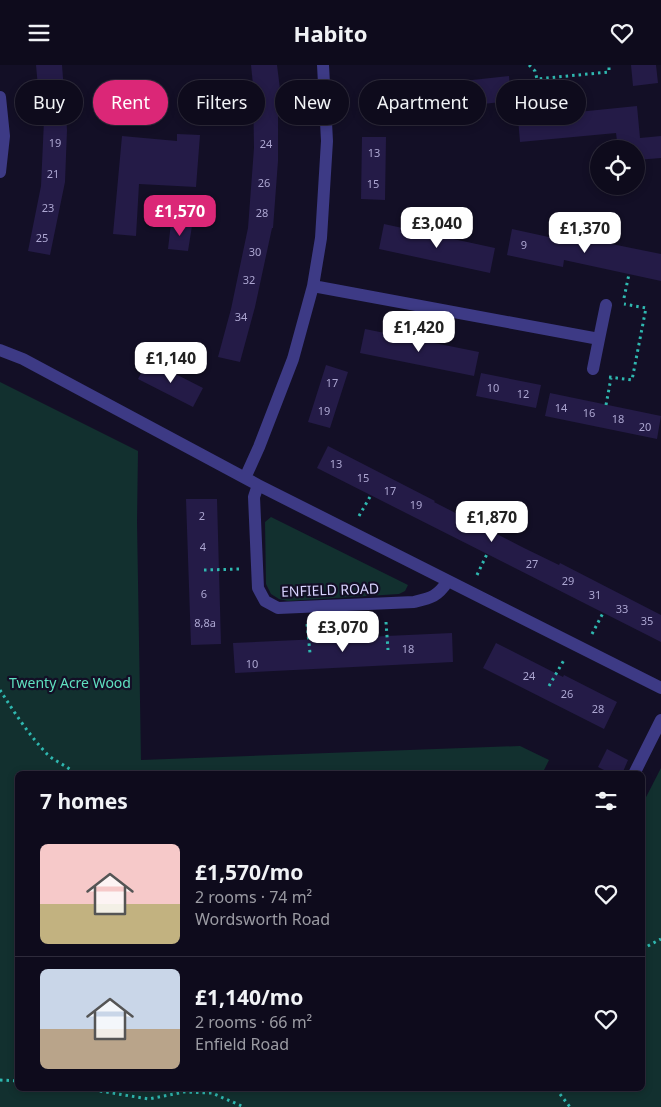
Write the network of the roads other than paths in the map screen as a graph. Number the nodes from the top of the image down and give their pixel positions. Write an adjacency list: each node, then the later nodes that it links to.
1 (324, 65): 4 (street)
2 (0, 97): 3 (street)
3 (0, 172)
4 (313, 286): 6 (street); 9 (street)
5 (606, 305): 6 (street)
6 (599, 339): 8 (street)
7 (0, 351): 9 (street)
8 (593, 369)
9 (245, 478): 10 (street)
10 (258, 485): 11 (street); 11 (street, ENFIELD ROAD)
11 (448, 581): 12 (street)
12 (661, 688)
13 (661, 720): 14 (street)
14 (636, 771)

